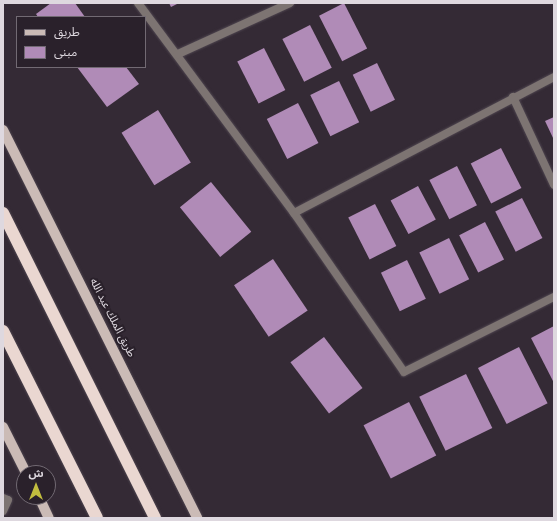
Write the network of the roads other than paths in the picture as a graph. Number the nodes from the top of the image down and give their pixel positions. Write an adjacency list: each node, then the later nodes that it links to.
1 (138, 3): 3 (street)
2 (290, 3): 3 (street)
3 (178, 54): 9 (street)
4 (554, 77): 5 (street)
5 (513, 97): 7 (street); 9 (street)
6 (3, 130): 20 (main road, طريق الملك عبد الله)
7 (554, 185)
8 (3, 213): 19 (highway)
9 (294, 213): 10 (street)
10 (554, 297)
11 (3, 331): 18 (highway)
12 (3, 427): 13 (main road)
13 (22, 465)
14 (3, 498): 16 (street)
15 (43, 505): 17 (main road)
16 (3, 511)
17 (49, 518)
18 (97, 518)
19 (155, 518)
20 (197, 518)

